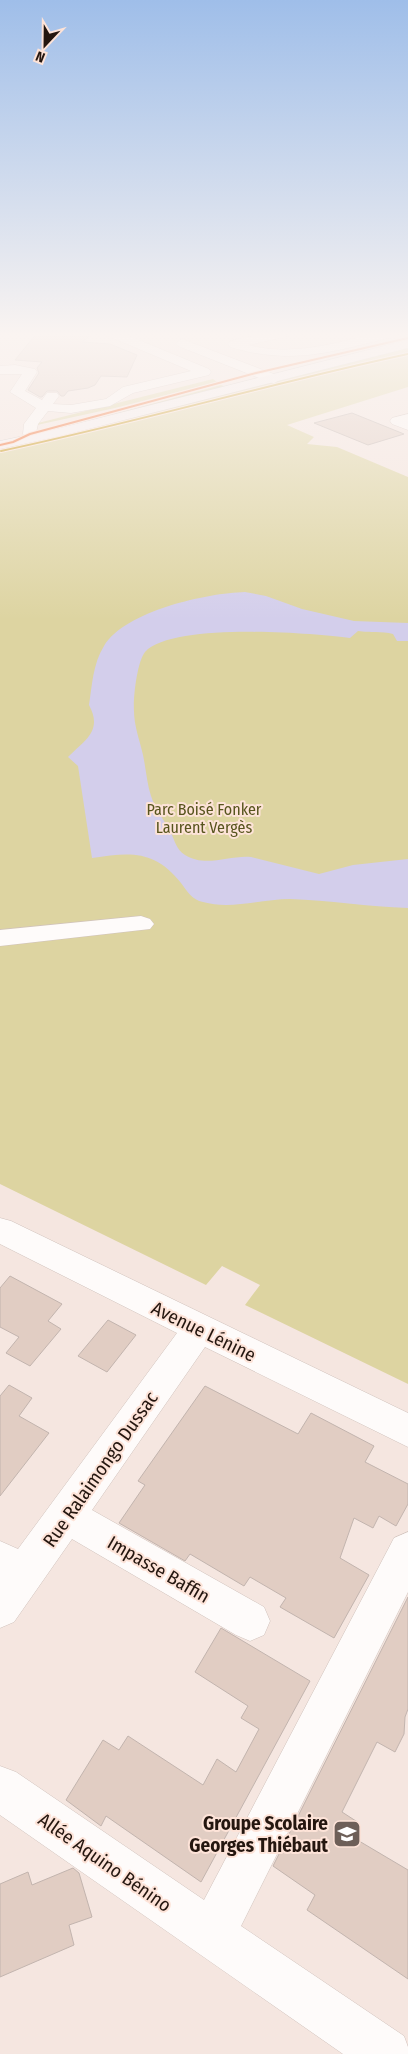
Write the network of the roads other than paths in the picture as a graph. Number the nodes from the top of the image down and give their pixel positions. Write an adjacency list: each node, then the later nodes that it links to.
1 (31, 429): 4 (street)
2 (51, 429): 4 (main road)
3 (71, 429): 5 (main road)
4 (30, 434): 5 (main road)
5 (7, 443)
6 (141, 924): 7 (street)
7 (0, 938)
8 (0, 1230): 9 (street, Avenue Lénine)
9 (198, 1329): 10 (street, Avenue Lénine); 11 (street, Rue Ralaimongo Dussac)
10 (408, 1431)
11 (67, 1516): 13 (street, Rue Ralaimongo Dussac); 15 (street, Impasse Baffin)
12 (408, 1551): 17 (street)
13 (12, 1567): 14 (street, Rue Ralaimongo Dussac)
14 (0, 1608)
15 (250, 1621)
16 (0, 1788): 17 (street, Allée Aquino Bénino)
17 (211, 1935): 18 (street, Allée Aquino Bénino)
18 (386, 2054)

